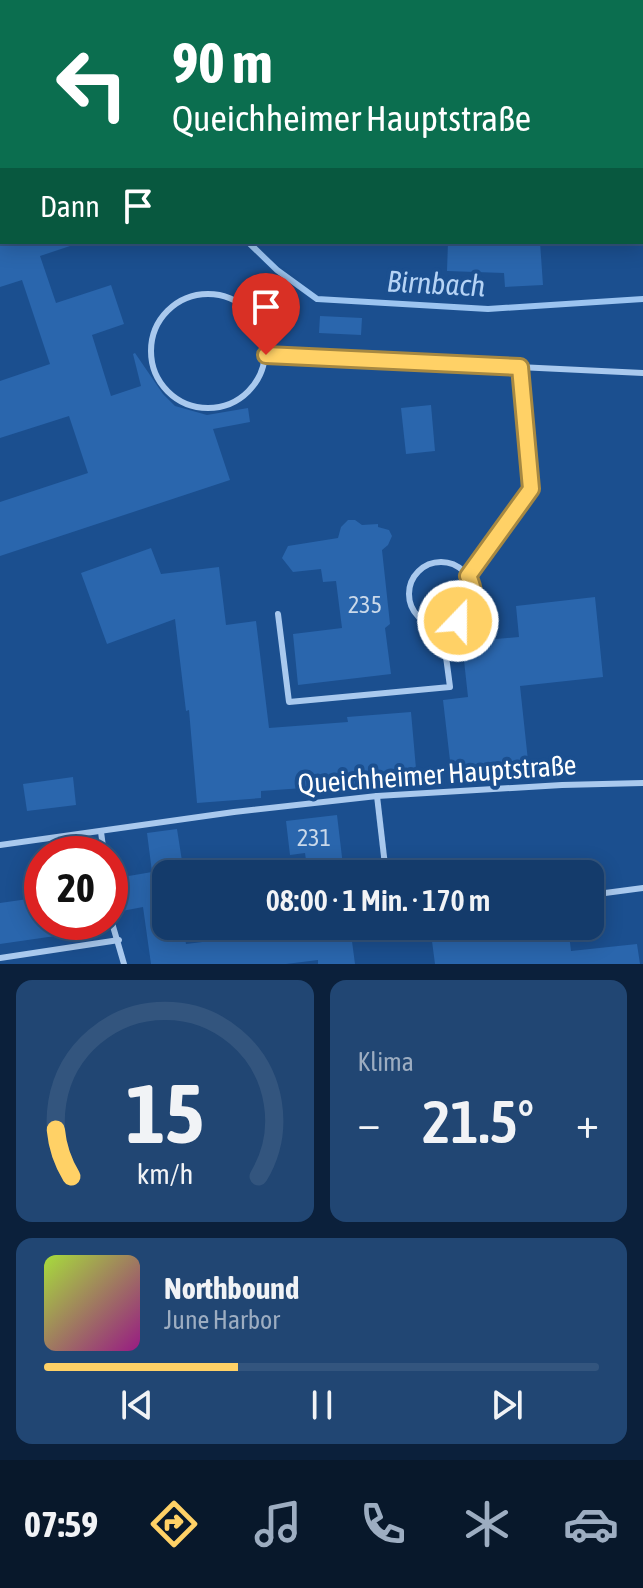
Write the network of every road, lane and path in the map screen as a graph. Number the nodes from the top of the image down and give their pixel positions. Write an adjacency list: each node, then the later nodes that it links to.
1 (266, 355): 1 (lane); 2 (lane)
2 (520, 367): 3 (lane); 4 (lane)
3 (643, 373)
4 (468, 576): 6 (lane); 6 (lane)
5 (278, 614): 6 (lane)
6 (442, 626)
7 (643, 783): 8 (lane, Queichheimer Hauptstraße)
8 (377, 796): 9 (lane, Queichheimer Hauptstraße); 12 (lane)
9 (101, 832): 10 (lane); 11 (lane, Queichheimer Hauptstraße)
10 (102, 836)
11 (0, 845)
12 (384, 860)
13 (643, 888): 14 (lane)
14 (604, 893)
15 (119, 940): 16 (lane); 17 (lane)
16 (0, 958)
17 (124, 964)

